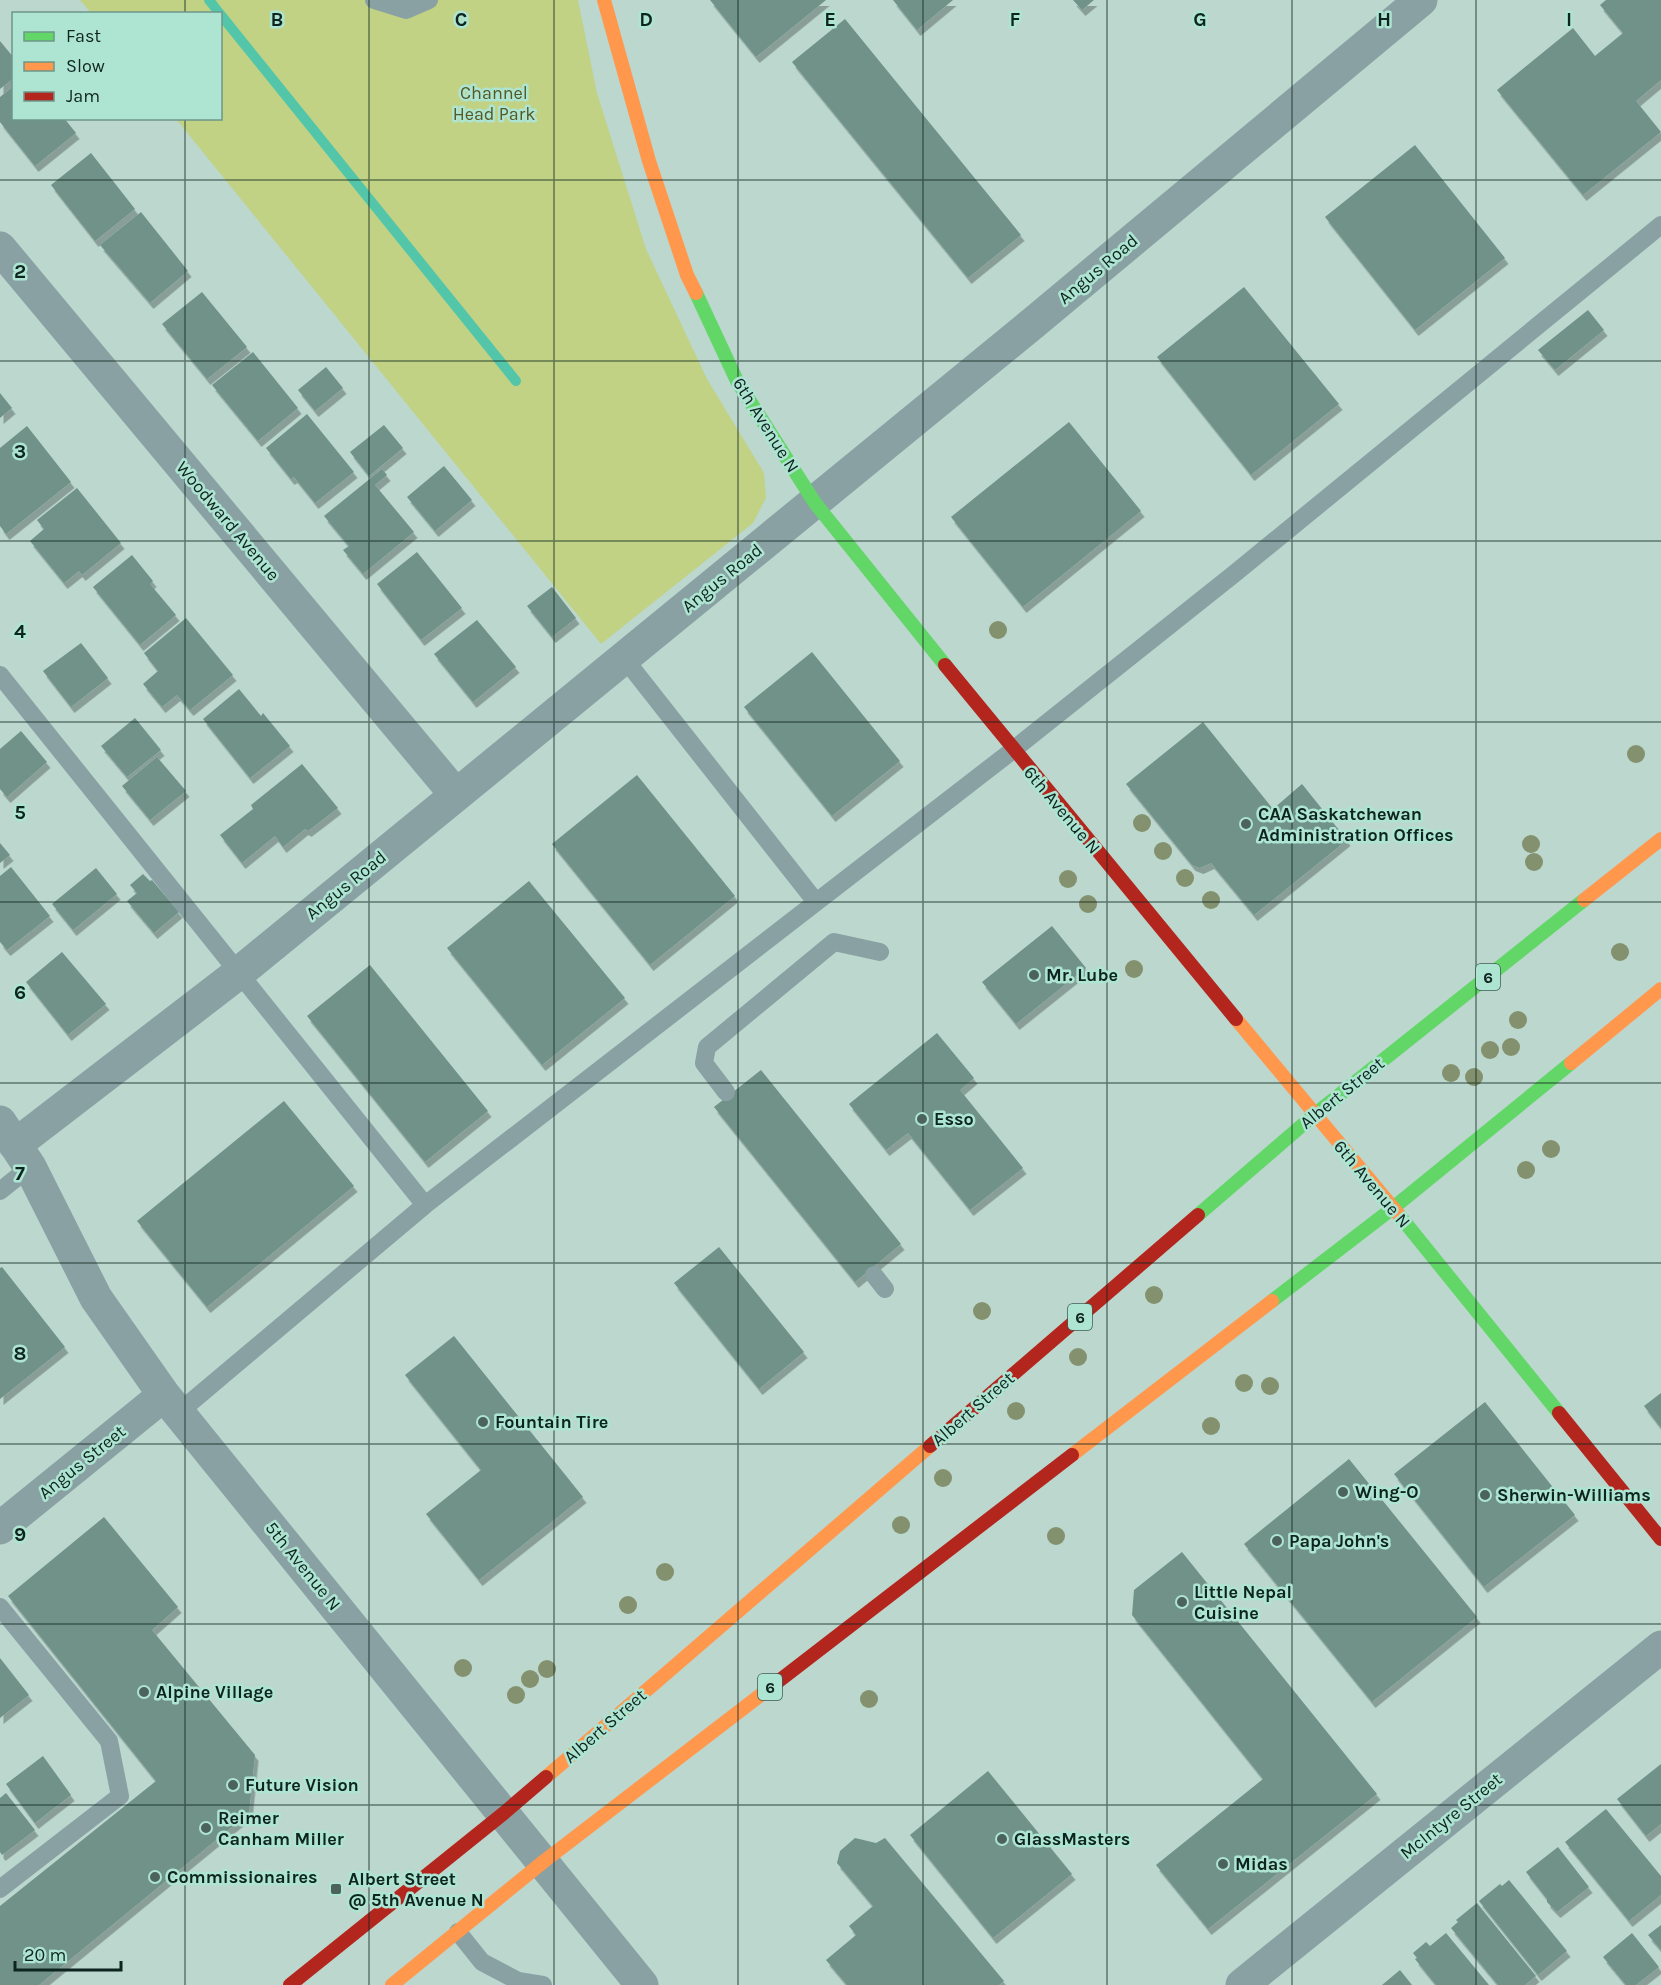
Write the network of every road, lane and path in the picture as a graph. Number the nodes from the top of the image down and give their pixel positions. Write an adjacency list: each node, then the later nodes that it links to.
1 (374, 0): 2 (lane)
2 (429, 0)
3 (604, 0): 7 (main road, 6th Avenue N)
4 (1421, 0): 7 (street, Angus Road)
5 (1661, 225): 10 (lane)
6 (0, 248): 11 (street, Woodward Avenue)
7 (815, 502): 8 (street, Angus Road); 10 (main road, 6th Avenue N)
8 (624, 658): 11 (street, Angus Road); 13 (lane)
9 (0, 675): 15 (lane)
10 (1013, 750): 13 (lane); 18 (main road, 6th Avenue N)
11 (456, 795): 15 (street, Angus Road)
12 (1661, 839): 18 (main road, Albert Street / 6)
13 (816, 902): 21 (lane)
14 (880, 952): 17 (lane)
15 (240, 972): 19 (street, Angus Road); 21 (lane)
16 (1661, 989): 22 (main road, 6)
17 (726, 1092)
18 (1314, 1115): 22 (main road, 6th Avenue N); 28 (main road, Albert Street / 6)
19 (15, 1145): 20 (lane); 23 (street, 5th Avenue N)
20 (0, 1191)
21 (425, 1205): 23 (lane)
22 (1393, 1208): 25 (main road, 6th Avenue N); 29 (main road, 6)
23 (171, 1404): 24 (street, Angus Street); 28 (street, 5th Avenue N)
24 (0, 1528)
25 (1661, 1539)
26 (0, 1607): 30 (lane)
27 (1661, 1647): 36 (street, McIntyre Street)
28 (504, 1813): 29 (street, 5th Avenue N); 32 (main road, Albert Street / 6)
29 (543, 1862): 31 (main road, 6); 35 (street, 5th Avenue N)
30 (0, 1889)
31 (458, 1932): 33 (main road, 6); 34 (lane)
32 (290, 1985)
33 (392, 1985)
34 (543, 1985)
35 (642, 1985)
36 (1242, 1985)

